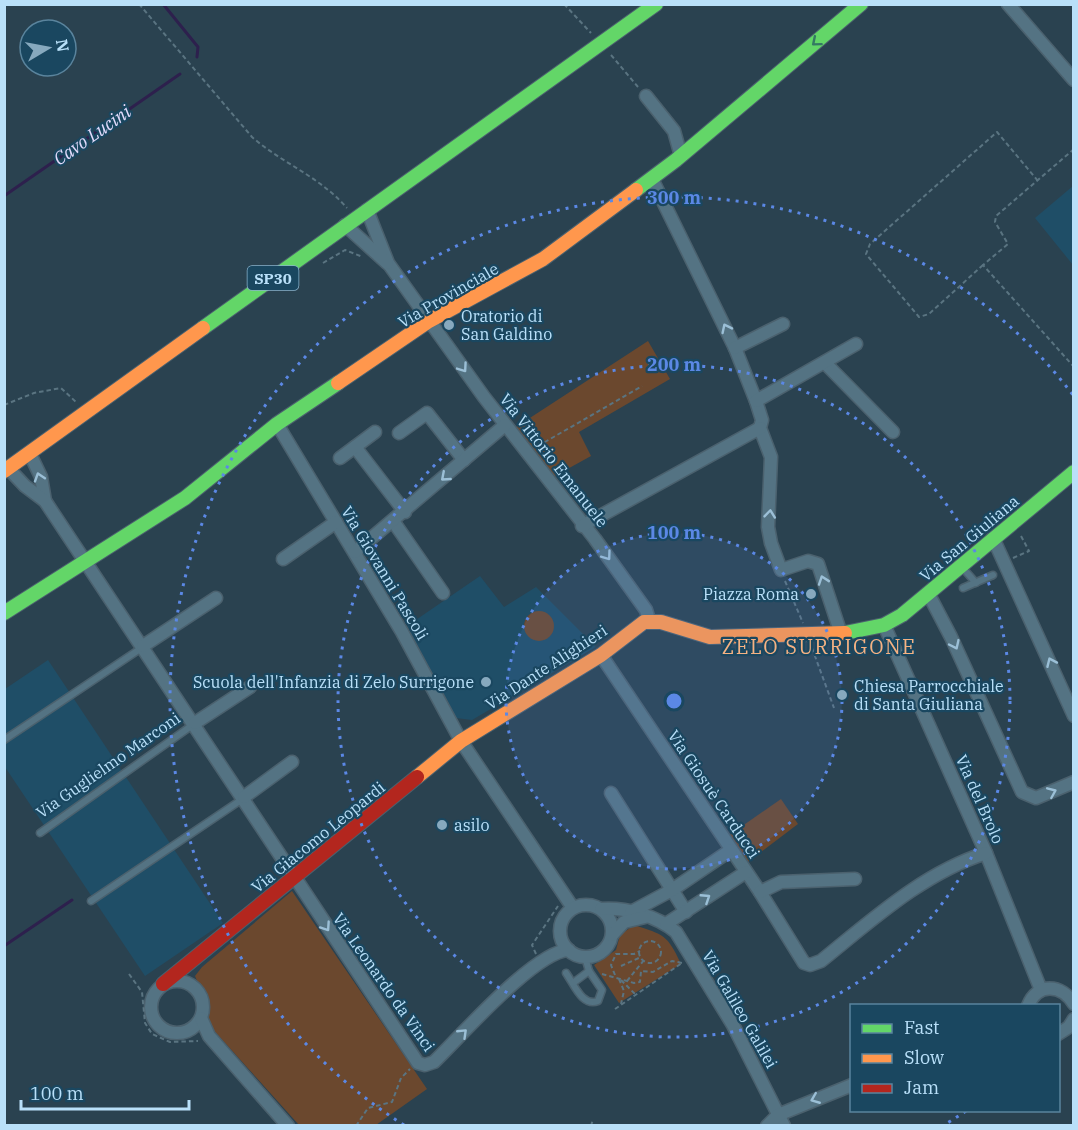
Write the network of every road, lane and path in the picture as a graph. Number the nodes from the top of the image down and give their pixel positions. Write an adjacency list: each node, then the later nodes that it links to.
1 (139, 4): 11 (path)
2 (656, 4): 11 (street, SP30)
3 (861, 4): 8 (street, Via Provinciale, one-way to 8)
4 (1008, 4): 5 (street)
5 (1074, 80)
6 (646, 96): 8 (street)
7 (1074, 149): 10 (path)
8 (681, 156): 9 (street, Via Provinciale)
9 (652, 179): 15 (street, Via Provinciale); 18 (street, one-way to 9)
10 (1038, 181): 13 (path); 13 (path)
11 (356, 218): 12 (street); 12 (street); 24 (street, SP30)
12 (387, 263): 14 (path); 15 (street, Via Vittorio Emanuele)
13 (983, 265): 20 (path)
14 (318, 266)
15 (429, 321): 25 (street, Via Provinciale); 26 (street, Via Vittorio Emanuele, one-way to 26)
16 (783, 324): 18 (street)
17 (856, 344): 19 (street)
18 (735, 348): 22 (street)
19 (825, 363): 22 (street); 29 (street)
20 (1074, 367)
21 (642, 386): 32 (path)
22 (756, 401): 27 (street)
23 (4, 405): 24 (path)
24 (85, 414): 33 (street, SP30)
25 (277, 424): 42 (street, Via Giovanni Pascoli); 47 (street, Via Provinciale)
26 (505, 425): 32 (street, Via Vittorio Emanuele); 35 (street)
27 (760, 428): 43 (street); 50 (street, one-way to 27)
28 (375, 432): 31 (street)
29 (893, 432)
30 (399, 433): 35 (street)
31 (355, 447): 34 (street); 39 (street)
32 (526, 453): 43 (street, Via Vittorio Emanuele)
33 (30, 454): 36 (street, SP30); 38 (street, Via Guglielmo Marconi, one-way to 33)
34 (340, 458)
35 (464, 460): 39 (street, one-way to 39)
36 (6, 470): 38 (street, Via Guglielmo Marconi)
37 (1073, 474): 41 (street, Via San Giuliana)
38 (45, 501): 47 (street, Via Guglielmo Marconi)
39 (405, 512): 40 (street)
40 (393, 521): 45 (street); 54 (street)
41 (1014, 521): 44 (street, Via San Giuliana); 48 (path)
42 (336, 522): 45 (street, Via Giovanni Pascoli); 46 (street)
43 (582, 526): 58 (street, Via Vittorio Emanuele, one-way to 58)
44 (993, 538): 48 (street); 49 (street, Via San Giuliana)
45 (354, 552): 69 (street, Via Giovanni Pascoli)
46 (283, 559)
47 (85, 561): 57 (street, Via Provinciale); 62 (street, Via Guglielmo Marconi)
48 (1005, 562): 66 (street, one-way to 48)
49 (960, 566): 52 (lane); 55 (street, Via San Giuliana)
50 (781, 570): 60 (street, one-way to 50); 61 (path)
51 (993, 575): 52 (lane)
52 (976, 583): 53 (lane)
53 (963, 588)
54 (443, 593)
55 (928, 593): 59 (street, Via San Giuliana); 71 (street, one-way to 71)
56 (216, 598): 62 (street)
57 (4, 613)
58 (649, 620): 61 (street); 63 (street, Via Dante Alighieri)
59 (884, 625): 60 (street); 76 (street, Via del Brolo)
60 (841, 634): 61 (street)
61 (808, 635): 65 (path)
62 (143, 646): 67 (street, Via Guglielmo Marconi); 68 (lane)
63 (601, 655): 69 (street, Via Dante Alighieri); 75 (street, Via Giosuè Carducci)
64 (249, 687): 67 (street)
65 (834, 708)
66 (1074, 716)
67 (195, 723): 73 (street, Via Guglielmo Marconi); 74 (lane, Via Guglielmo Marconi)
68 (4, 740)
69 (461, 741): 78 (street, Via Giacomo Leopardi); 82 (street)
70 (292, 762): 73 (street)
71 (1074, 782)
72 (611, 793): 80 (street)
73 (244, 797): 78 (street, Via Guglielmo Marconi); 84 (lane)
74 (40, 833)
75 (731, 850): 77 (street, Via Giosuè Carducci); 80 (street)
76 (986, 853): 81 (street, Via Giosuè Carducci); 110 (street, Via del Brolo)
77 (746, 872): 81 (street, Via Giosuè Carducci); 88 (street, one-way to 77)
78 (296, 877): 96 (street, Via Giacomo Leopardi); 121 (street, Via Leonardo da Vinci, one-way to 121)
79 (855, 879): 81 (street)
80 (672, 890): 83 (street); 88 (street)
81 (760, 892)
82 (565, 896): 85 (street); 99 (path)
83 (658, 898): 87 (street); 89 (street)
84 (91, 901)
85 (573, 908): 86 (street); 92 (street)
86 (601, 909): 87 (street); 91 (street)
87 (631, 912): 89 (street)
88 (686, 912): 90 (street)
89 (649, 918): 90 (street); 91 (street)
90 (666, 924): 124 (street, Via Galileo Galilei)
91 (612, 935): 94 (street)
92 (569, 950): 94 (street); 99 (street, Via Leonardo da Vinci)
93 (640, 951): 95 (path); 98 (path); 105 (path)
94 (585, 957): 104 (lane)
95 (640, 957): 97 (path); 100 (path)
96 (195, 958): 108 (street, Via Giacomo Leopardi); 109 (street)
97 (644, 960): 98 (path); 106 (path)
98 (657, 961): 101 (path)
99 (540, 962): 121 (street, Via Leonardo da Vinci, one-way to 99)
100 (621, 966)
101 (662, 967): 106 (path); 111 (path)
102 (566, 973): 107 (lane)
103 (129, 974): 120 (path)
104 (591, 974): 105 (path); 107 (lane); 107 (lane)
105 (618, 978): 106 (path); 111 (path); 114 (path)
106 (627, 981)
107 (573, 982)
108 (163, 984): 109 (street); 118 (street)
109 (194, 986): 116 (street)
110 (1041, 990): 112 (street); 113 (street)
111 (636, 995): 114 (path)
112 (1072, 999)
113 (1029, 1004)
114 (621, 1005): 115 (path)
115 (615, 1009)
116 (201, 1018): 118 (street); 120 (street)
117 (1074, 1019): 119 (street)
118 (189, 1030): 120 (street)
119 (1060, 1033)
120 (205, 1040): 125 (street)
121 (418, 1063): 126 (path)
122 (850, 1086): 124 (street, one-way to 124)
123 (593, 1119): 127 (path)
124 (781, 1120): 128 (street)
125 (288, 1125)
126 (356, 1125)
127 (591, 1125)
128 (767, 1125)

